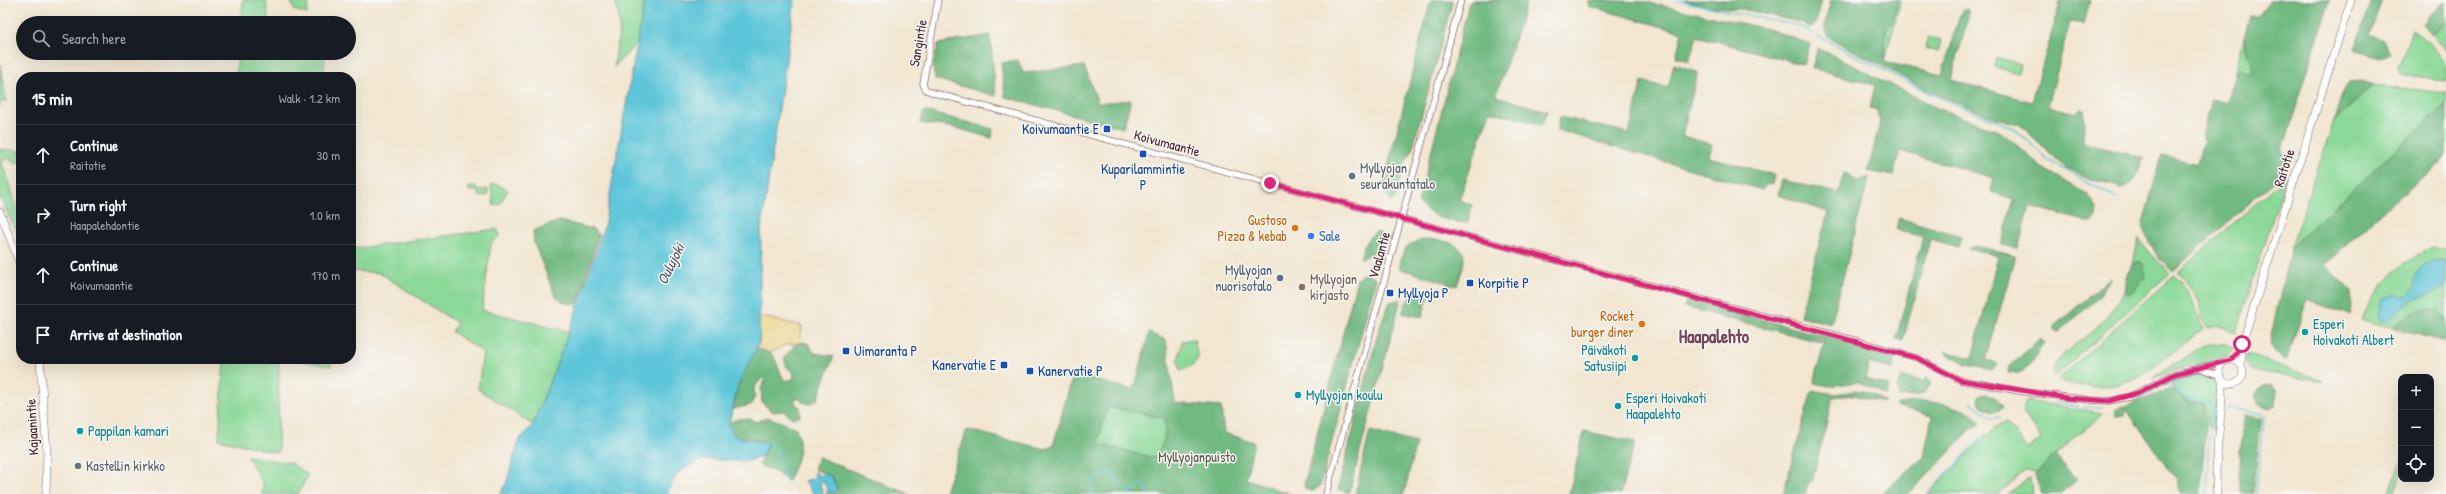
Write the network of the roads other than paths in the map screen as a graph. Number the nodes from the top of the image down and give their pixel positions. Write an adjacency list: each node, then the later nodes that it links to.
1 (938, 0): 4 (street, Sangintie)
2 (1461, 0): 6 (street, Vaalantie)
3 (2351, 0): 8 (main road, Raitotie)
4 (926, 90): 6 (street, Koivumaantie)
5 (0, 212): 7 (main road)
6 (1402, 218): 12 (street, Koivumaantie); 17 (street, Vaalantie)
7 (16, 254)
8 (2242, 344): 9 (main road, Raitotie); 11 (main road, Raitotie)
9 (2227, 361): 11 (main road); 12 (street, Koivumaantie); 13 (main road)
10 (40, 364): 16 (main road, Kajaanintie)
11 (2242, 365): 14 (main road, Raitotie)
12 (2200, 367): 13 (street)
13 (2221, 377): 14 (main road); 15 (main road, Raitotie)
14 (2236, 382): 15 (main road, Raitotie)
15 (2223, 398): 18 (main road, Raitotie)
16 (46, 494)
17 (1326, 494)
18 (2217, 494)

